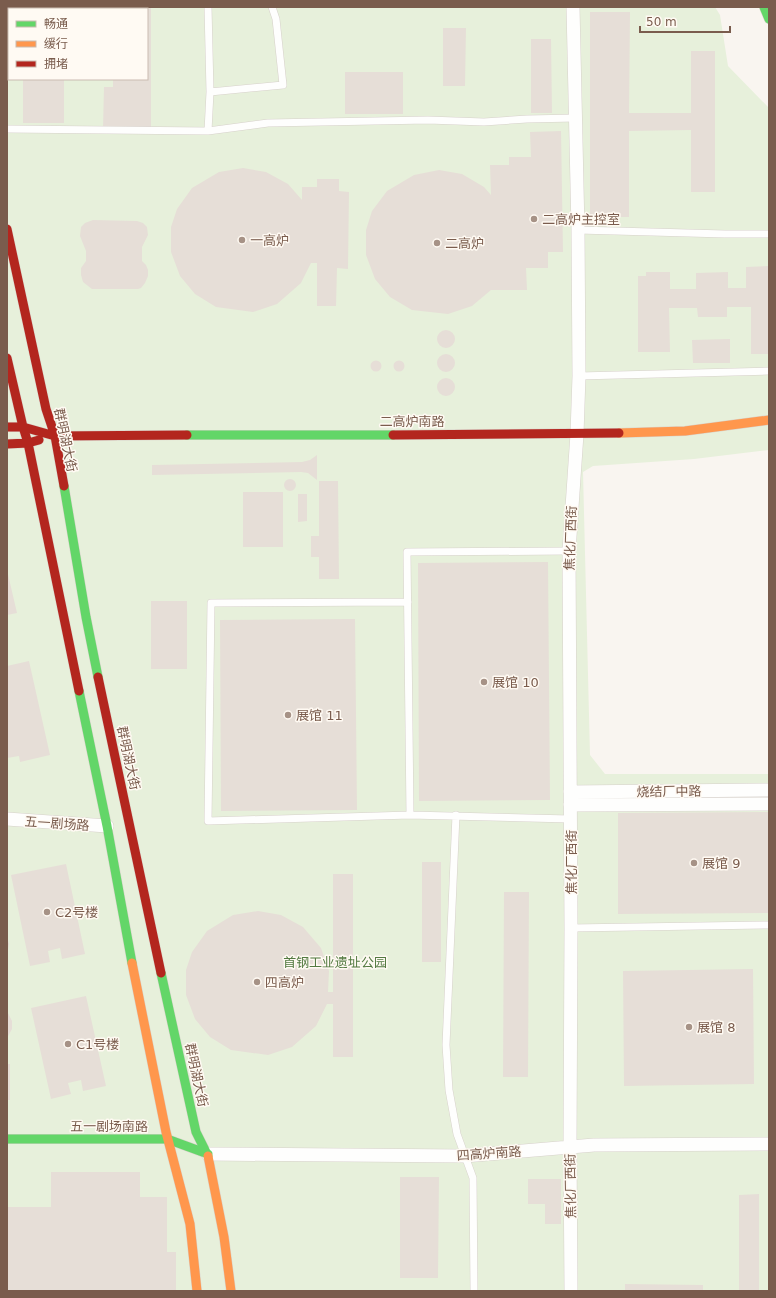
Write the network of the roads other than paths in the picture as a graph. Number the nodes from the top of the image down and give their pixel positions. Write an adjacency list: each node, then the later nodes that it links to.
1 (208, 7): 6 (lane)
2 (272, 7): 6 (lane)
3 (573, 7): 7 (street, 焦化厂西街)
4 (764, 7): 5 (main road)
5 (769, 19)
6 (210, 92): 9 (lane)
7 (576, 118): 9 (lane); 11 (street, 焦化厂西街)
8 (7, 129): 9 (lane)
9 (208, 131)
10 (7, 229): 20 (main road, 群明湖大街)
11 (578, 230): 12 (lane); 15 (street, 焦化厂西街)
12 (769, 234)
13 (7, 358): 18 (main road)
14 (769, 371): 15 (lane)
15 (579, 376): 19 (street, 焦化厂西街)
16 (769, 420): 19 (main road, 二高炉南路)
17 (7, 427): 18 (main road)
18 (22, 427): 20 (main road); 21 (main road)
19 (577, 434): 20 (main road, 二高炉南路); 23 (street, 焦化厂西街)
20 (55, 436): 21 (main road); 40 (main road, 群明湖大街)
21 (28, 443): 22 (main road); 33 (main road)
22 (7, 444)
23 (569, 552): 24 (lane); 26 (street, 焦化厂西街)
24 (408, 602): 29 (lane); 29 (lane)
25 (769, 790): 26 (street, 烧结厂中路)
26 (570, 792): 28 (street, 焦化厂西街)
27 (769, 804): 28 (street, 烧结厂中路)
28 (570, 805): 32 (street, 焦化厂西街)
29 (410, 815): 30 (lane)
30 (456, 815): 32 (lane); 41 (lane)
31 (7, 819): 33 (street, 五一剧场路)
32 (570, 819): 35 (street, 焦化厂西街)
33 (107, 826): 37 (main road)
34 (769, 925): 35 (lane)
35 (571, 928): 39 (street, 焦化厂西街)
36 (7, 1139): 37 (main road, 五一剧场南路)
37 (167, 1139): 40 (main road, 五一剧场南路); 42 (main road)
38 (769, 1144): 39 (street, 四高炉南路)
39 (570, 1147): 41 (street, 四高炉南路); 45 (street, 焦化厂西街)
40 (208, 1154): 41 (street, 四高炉南路); 43 (main road, 群明湖大街)
41 (464, 1156): 44 (lane)
42 (197, 1291)
43 (231, 1291)
44 (474, 1291)
45 (571, 1291)

